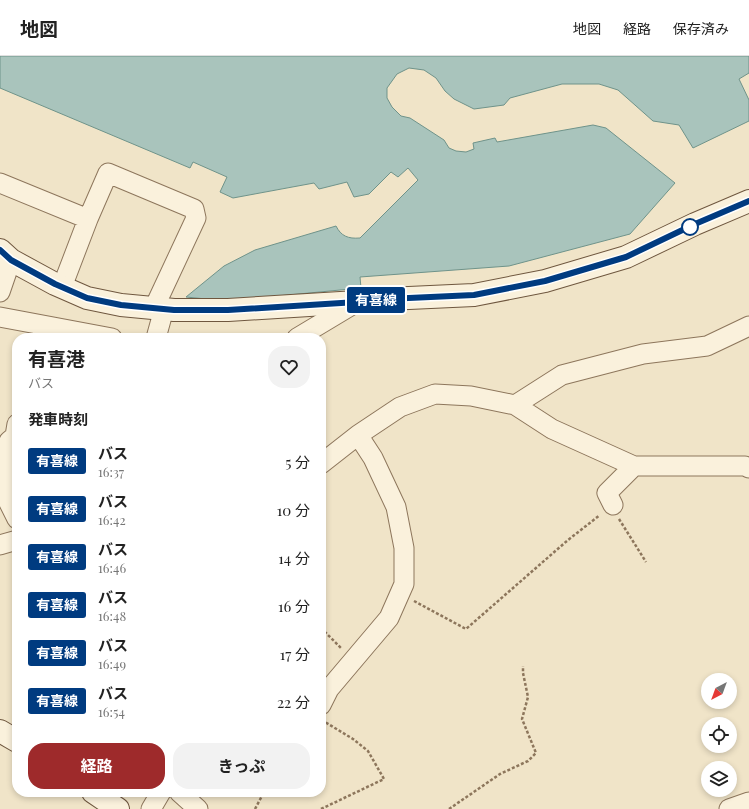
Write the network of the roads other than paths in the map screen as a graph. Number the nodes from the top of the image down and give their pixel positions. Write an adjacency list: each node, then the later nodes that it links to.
1 (0, 183): 3 (street)
2 (749, 201): 7 (street)
3 (88, 219): 5 (street); 8 (street)
4 (6, 255): 5 (street); 6 (street)
5 (62, 287): 8 (street)
6 (0, 292)
7 (357, 302): 8 (street); 14 (street)
8 (159, 308): 13 (street)
9 (0, 317): 11 (street)
10 (749, 326): 15 (street)
11 (44, 332): 12 (street)
12 (55, 333)
13 (156, 333)
14 (306, 333)
15 (515, 405): 16 (street); 19 (street)
16 (358, 435): 18 (street); 26 (street)
17 (12, 438): 21 (street)
18 (326, 460)
19 (634, 466): 20 (street); 22 (street)
20 (748, 466)
21 (7, 491): 23 (street)
22 (613, 504)
23 (12, 505)
24 (12, 541): 25 (street)
25 (0, 545)
26 (326, 695)
27 (0, 731): 28 (street)
28 (12, 738)
29 (100, 797): 33 (street)
30 (158, 797): 34 (street)
31 (185, 797): 35 (street)
32 (749, 802): 36 (street)
33 (118, 809)
34 (151, 809)
35 (198, 809)
36 (729, 809)

